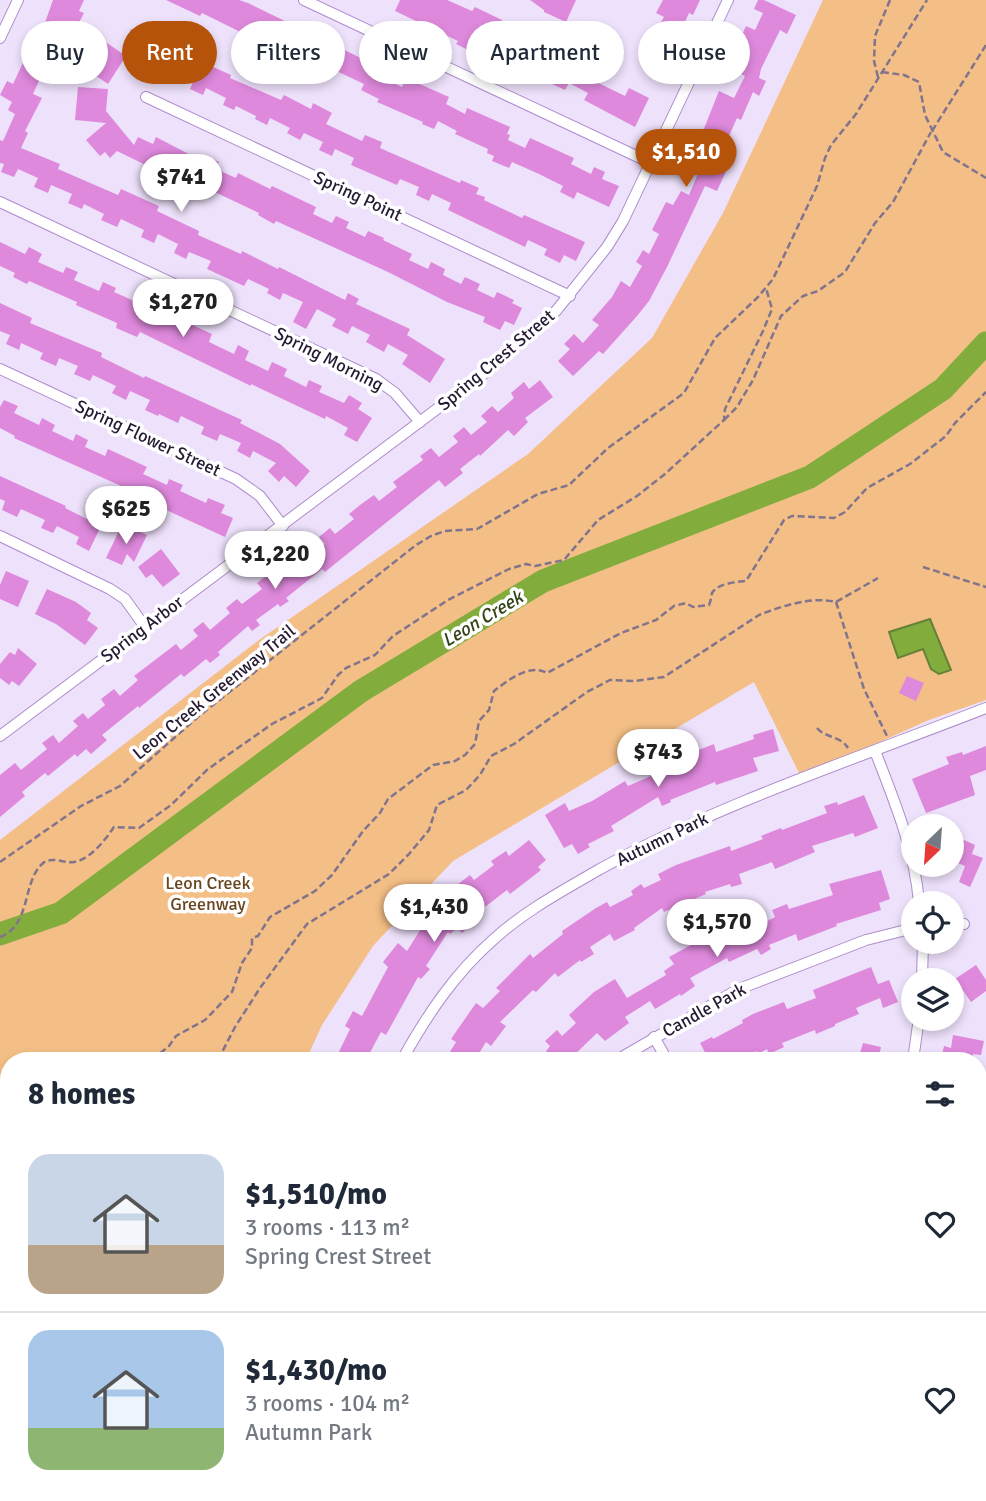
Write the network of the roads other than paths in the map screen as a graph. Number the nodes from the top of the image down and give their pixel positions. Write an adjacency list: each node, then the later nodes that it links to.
1 (18, 0): 4 (street)
2 (304, 0): 6 (street)
3 (728, 0): 6 (street, Spring Crest Street)
4 (0, 38)
5 (146, 96): 8 (street, Spring Point)
6 (651, 163): 8 (street, Spring Crest Street)
7 (0, 202): 10 (street, Spring Morning)
8 (570, 296): 10 (street, Spring Crest Street)
9 (0, 369): 11 (street, Spring Flower Street)
10 (420, 422): 11 (street, Spring Arbor)
11 (283, 526): 13 (street, Spring Arbor)
12 (0, 536): 13 (street)
13 (145, 627): 16 (street, Spring Arbor)
14 (986, 708): 17 (street, Autumn Park)
15 (0, 720): 16 (street)
16 (4, 733)
17 (875, 751): 18 (street); 22 (street, Autumn Park)
18 (917, 891)
19 (901, 931): 21 (street, Candle Park)
20 (917, 1031): 25 (street)
21 (654, 1037): 23 (street, Candle Park); 24 (street)
22 (406, 1052)
23 (630, 1052)
24 (662, 1052)
25 (914, 1052)

